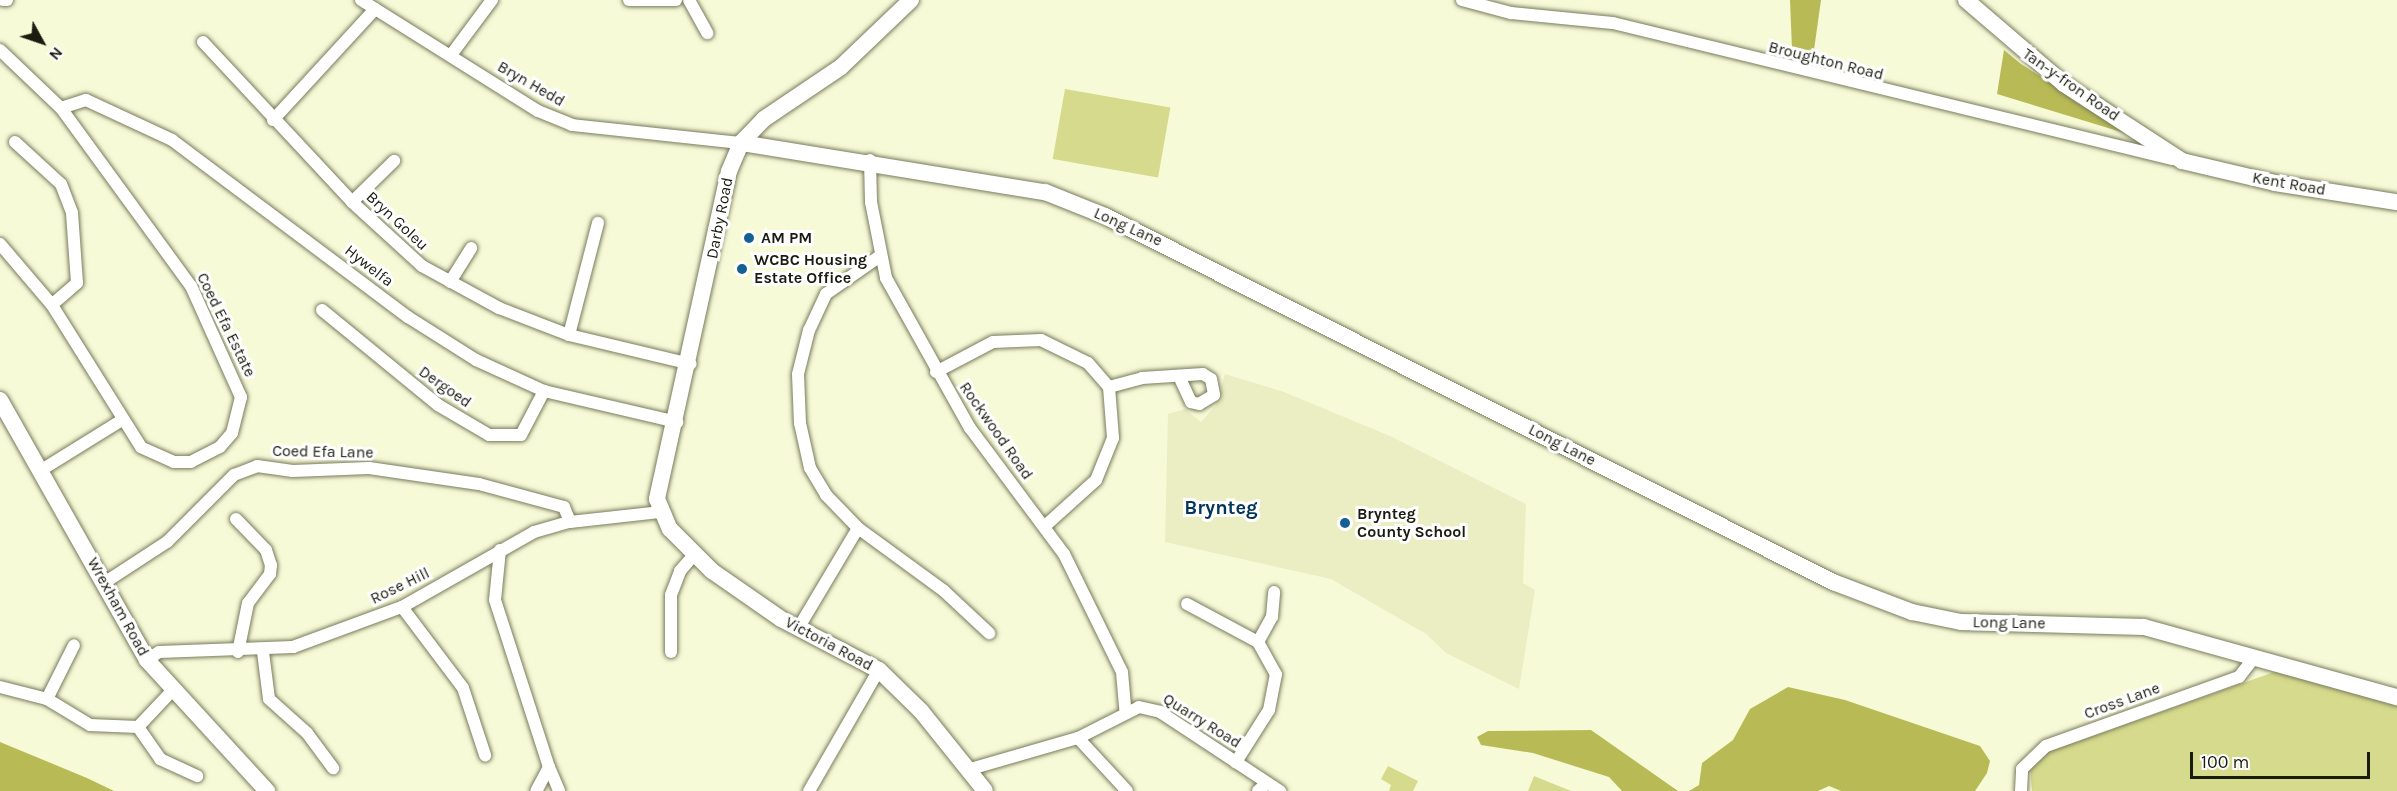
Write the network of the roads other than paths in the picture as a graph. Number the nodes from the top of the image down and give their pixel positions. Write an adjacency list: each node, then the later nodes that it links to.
1 (361, 0): 9 (street, Bryn Hedd)
2 (492, 0): 13 (street)
3 (629, 0): 4 (street)
4 (676, 0)
5 (689, 0): 10 (street)
6 (910, 0): 17 (street, Darby Road)
7 (1462, 0): 20 (street, Broughton Road)
8 (1966, 0): 20 (street, Tan-y-fron Road)
9 (375, 9): 13 (street, Bryn Hedd); 15 (street)
10 (707, 33)
11 (203, 42): 15 (street, Bryn Goleu)
12 (0, 50): 14 (street, Coed Efa Estate)
13 (451, 55): 17 (street, Bryn Hedd)
14 (62, 108): 35 (street, Hywelfa); 37 (street, Coed Efa Estate)
15 (273, 120): 21 (street, Bryn Goleu)
16 (15, 142): 28 (street)
17 (741, 143): 18 (street, Long Lane); 31 (street, Darby Road)
18 (870, 160): 26 (street, Rockwood Road); 58 (street, Long Lane)
19 (394, 161): 21 (street)
20 (2182, 161): 22 (street, Kent Road)
21 (352, 202): 27 (street, Bryn Goleu)
22 (2397, 202)
23 (598, 223): 30 (street)
24 (0, 244): 28 (street, Coed Efa Estate)
25 (471, 248): 27 (street)
26 (880, 256): 32 (street, Rockwood Road); 44 (street)
27 (450, 282): 30 (street, Bryn Goleu)
28 (52, 306): 37 (street, Coed Efa Estate)
29 (322, 310): 35 (street, Dergoed)
30 (569, 335): 31 (street, Bryn Goleu)
31 (691, 364): 38 (street, Darby Road)
32 (936, 372): 34 (street); 43 (street, Rockwood Road)
33 (1179, 376): 34 (street)
34 (1109, 387): 43 (street)
35 (544, 391): 38 (street, Hywelfa)
36 (0, 400): 39 (street, Wrexham Road)
37 (122, 420): 39 (street)
38 (677, 422): 40 (street, Darby Road)
39 (43, 469): 47 (street, Wrexham Road)
40 (661, 512): 42 (street, Rose Hill); 46 (street, Victoria Road)
41 (236, 519): 55 (street)
42 (570, 522): 45 (street, Rose Hill); 47 (street, Coed Efa Lane)
43 (1045, 526): 65 (street, Rockwood Road)
44 (858, 528): 51 (street); 52 (street)
45 (500, 550): 50 (street, Rose Hill); 70 (street)
46 (693, 556): 51 (street, Victoria Road); 57 (street)
47 (104, 583): 59 (street, Wrexham Road)
48 (1274, 592): 53 (street)
49 (1187, 604): 53 (street)
50 (402, 607): 56 (street, Rose Hill); 68 (street)
51 (799, 627): 60 (street, Victoria Road)
52 (989, 633)
53 (1258, 642): 69 (street)
54 (74, 645): 64 (street)
55 (238, 652): 56 (street, Rose Hill); 59 (street, Rose Hill)
56 (263, 652): 71 (street)
57 (671, 652)
58 (2254, 658): 63 (street, Long Lane); 81 (street, Cross Lane)
59 (147, 660): 62 (street, Wrexham Road)
60 (879, 670): 73 (street, Victoria Road); 78 (street)
61 (0, 687): 64 (street)
62 (171, 692): 66 (street); 75 (street, Wrexham Road)
63 (2397, 697)
64 (47, 699): 66 (street)
65 (1125, 710): 67 (street); 69 (street, Quarry Road)
66 (138, 727): 72 (street)
67 (1078, 738): 73 (street); 79 (street)
68 (485, 755)
69 (1236, 762): 74 (street, Quarry Road)
70 (549, 767): 76 (street); 77 (street)
71 (333, 768)
72 (197, 776)
73 (974, 783)
74 (1263, 787): 80 (street, Quarry Road)
75 (267, 791)
76 (536, 791)
77 (559, 791)
78 (809, 791)
79 (1127, 791)
80 (1280, 791)
81 (2021, 791)

